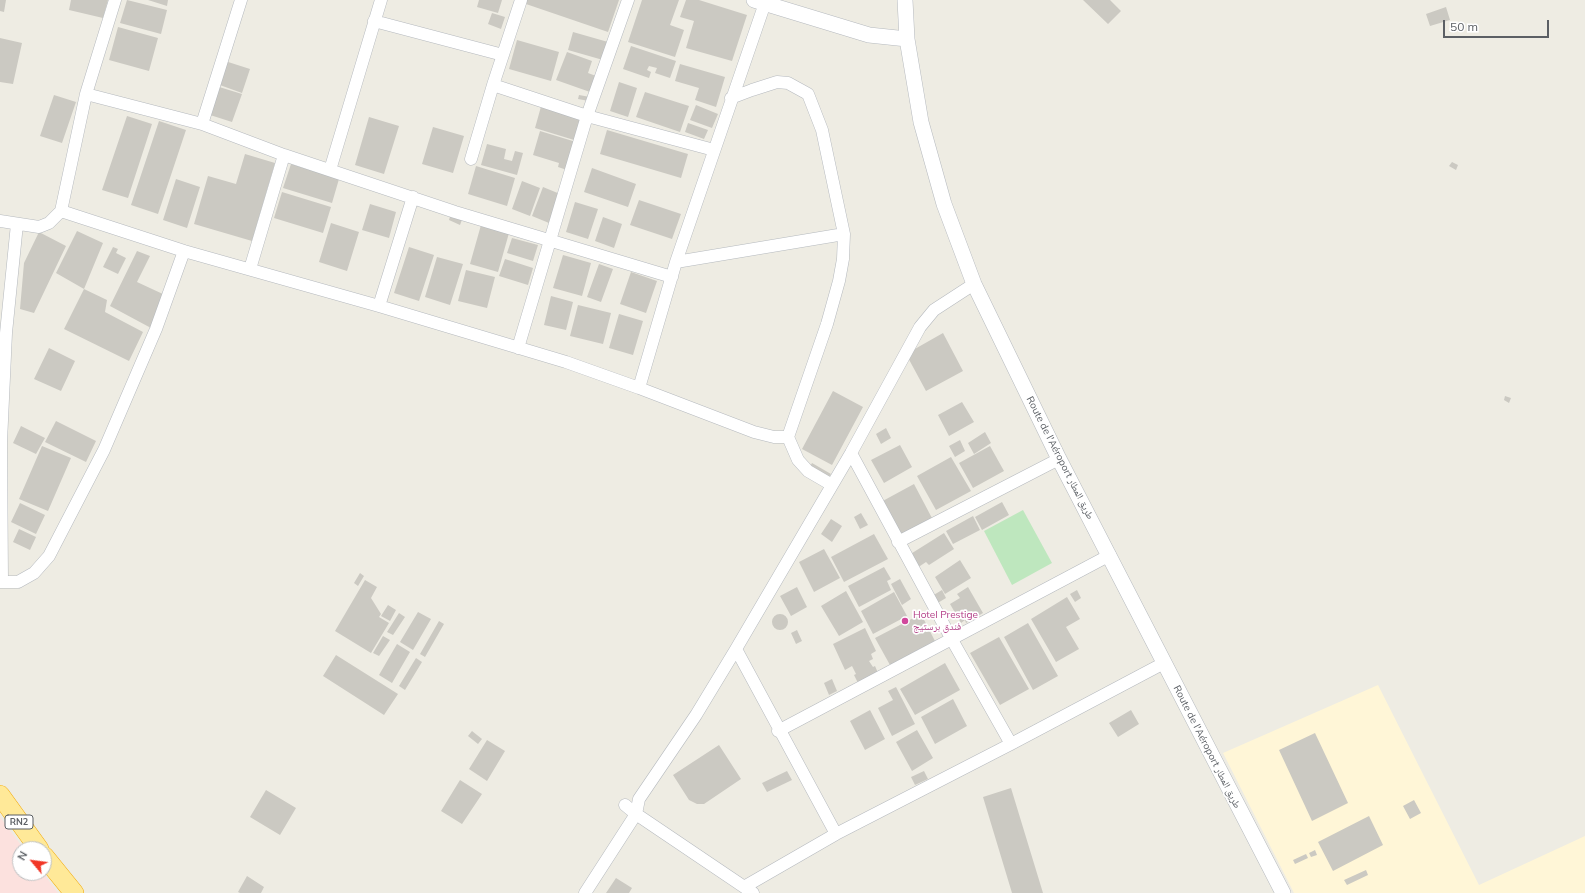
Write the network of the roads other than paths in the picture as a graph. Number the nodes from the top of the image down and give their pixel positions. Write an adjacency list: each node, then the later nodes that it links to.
1 (115, 0): 12 (street)
2 (241, 0): 15 (street)
3 (381, 0): 8 (street)
4 (521, 0): 10 (street)
5 (628, 0): 14 (street)
6 (905, 0): 9 (street, Route de l'Aéroport طريق المطار)
7 (759, 2): 9 (street); 13 (street)
8 (374, 21): 10 (street); 19 (street)
9 (907, 39): 30 (street, Route de l'Aéroport طريق المطار)
10 (503, 54): 11 (street)
11 (493, 85): 14 (street); 18 (street)
12 (86, 94): 15 (street); 21 (street)
13 (731, 98): 16 (street); 24 (street)
14 (587, 116): 16 (street); 25 (street)
15 (202, 124): 17 (street)
16 (714, 150): 27 (street)
17 (284, 155): 19 (street); 28 (street)
18 (471, 158)
19 (330, 170): 20 (street)
20 (413, 197): 25 (street); 31 (street)
21 (61, 210): 23 (street); 26 (street)
22 (0, 221): 23 (street)
23 (17, 224): 40 (street)
24 (844, 234): 27 (street); 34 (street)
25 (549, 241): 29 (street); 32 (street)
26 (184, 251): 28 (street); 40 (street)
27 (676, 262): 29 (street)
28 (250, 269): 31 (street)
29 (672, 277): 33 (street)
30 (974, 284): 35 (street); 36 (street, Route de l'Aéroport طريق المطار)
31 (379, 306): 32 (street)
32 (518, 348): 33 (street)
33 (639, 388): 34 (street)
34 (788, 437): 37 (street)
35 (851, 454): 37 (street); 38 (street)
36 (1059, 458): 38 (street); 39 (street, Route de l'Aéroport طريق المطار)
37 (832, 485): 42 (street)
38 (898, 542): 41 (street)
39 (1110, 555): 41 (street); 43 (street, Route de l'Aéroport طريق المطار)
40 (1, 582)
41 (951, 638): 44 (street); 45 (street)
42 (736, 649): 44 (street); 48 (street)
43 (1164, 663): 45 (street); 55 (street, Route de l'Aéroport طريق المطار)
44 (778, 731): 49 (street)
45 (1011, 744): 49 (street)
46 (0, 795): 50 (highway, RN2)
47 (625, 805): 48 (street)
48 (636, 814): 52 (street); 54 (street)
49 (836, 834): 52 (street)
50 (33, 841)
51 (52, 866): 53 (highway)
52 (749, 890)
53 (74, 893)
54 (585, 893)
55 (1283, 893)

